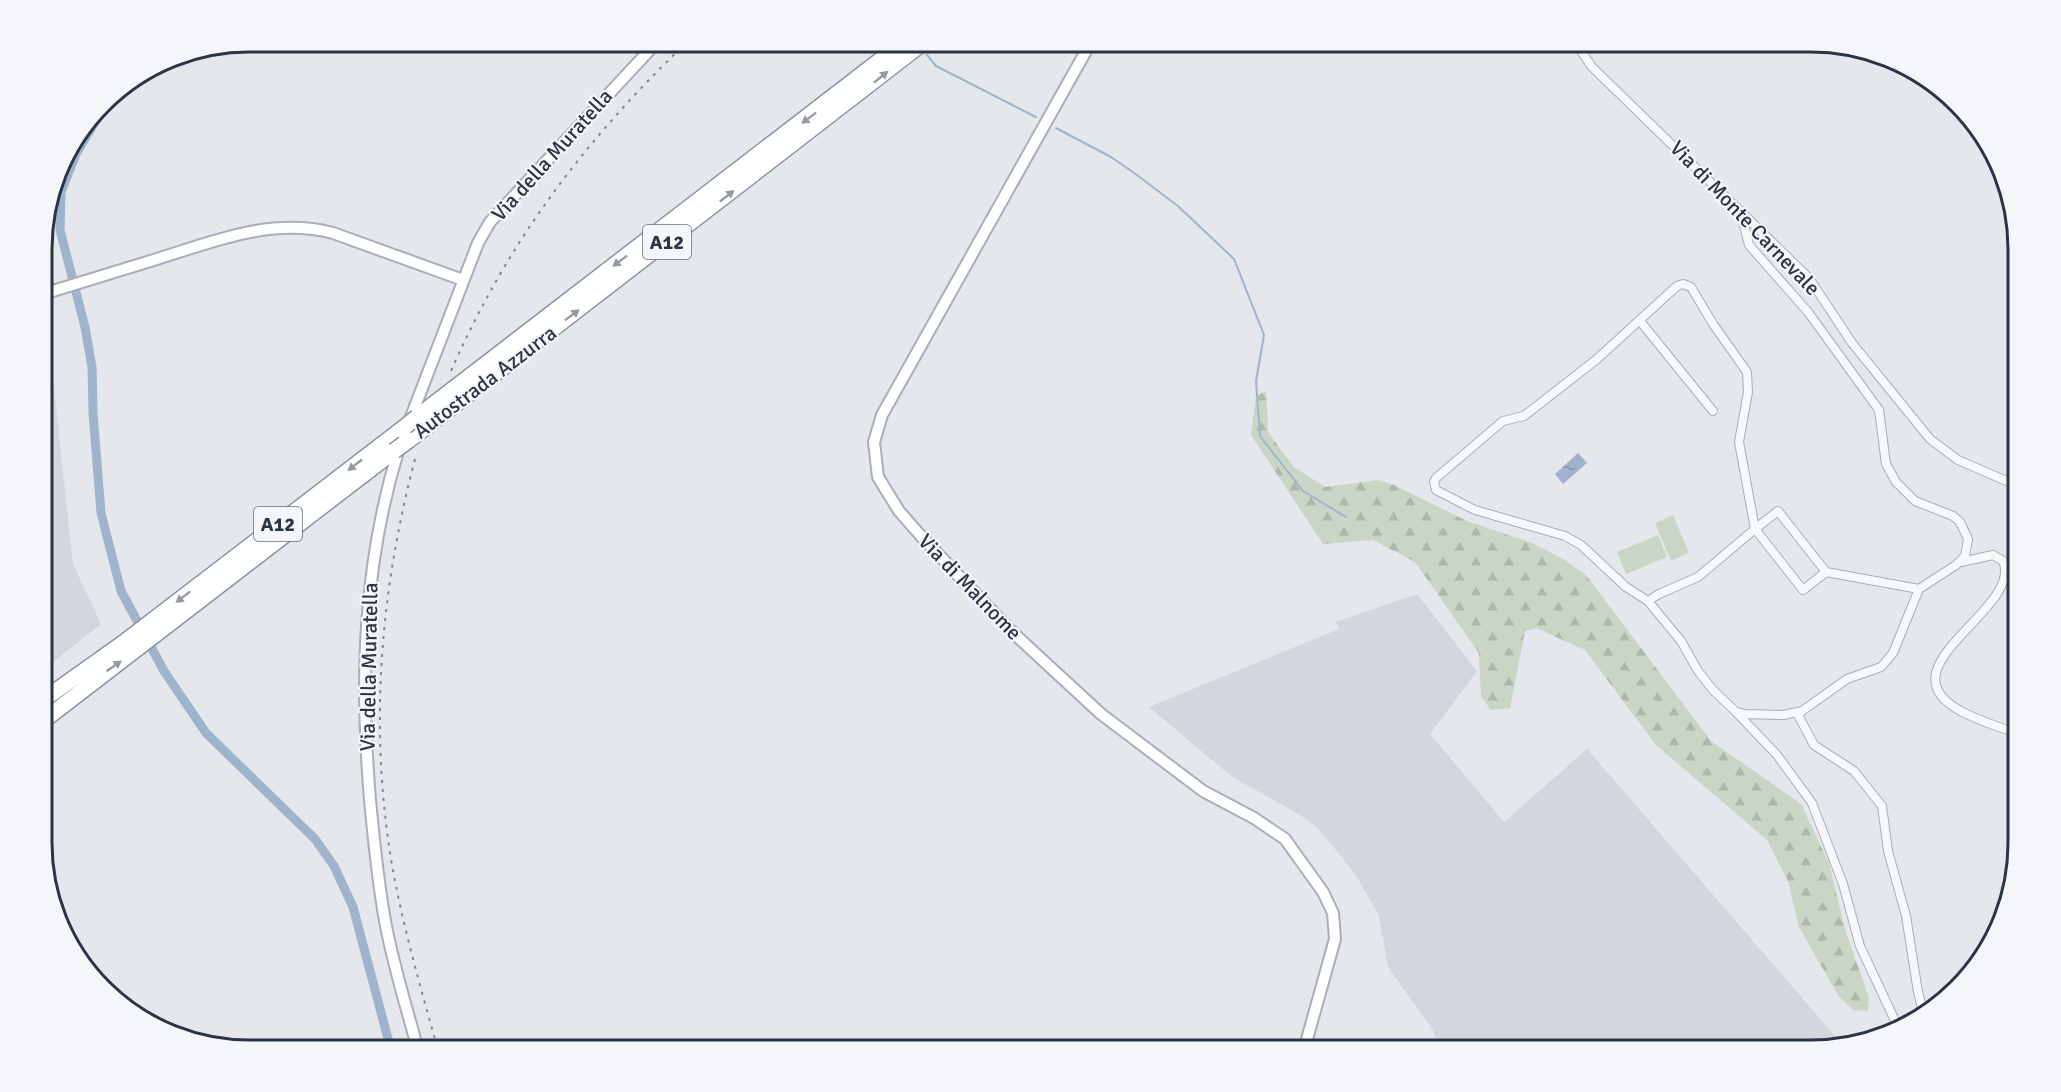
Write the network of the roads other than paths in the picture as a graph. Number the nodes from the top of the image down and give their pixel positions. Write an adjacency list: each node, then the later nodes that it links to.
1 (648, 52): 7 (street, Via della Muratella)
2 (892, 52): 11 (highway, Autostrada Azzurra / A12, one-way to 11, bridge)
3 (911, 52): 11 (highway, Autostrada Azzurra / A12, one-way to 3)
4 (1085, 52): 27 (street, Via di Malnome)
5 (1582, 52): 6 (street, Via di Monte Carnevale)
6 (1740, 210): 12 (street, Via di Monte Carnevale); 14 (street)
7 (463, 280): 8 (street); 28 (street, Via della Muratella)
8 (53, 291)
9 (1640, 321): 10 (street); 13 (street); 17 (street)
10 (1713, 411)
11 (405, 435): 18 (highway, Autostrada Azzurra / A12, one-way to 18); 18 (highway, Autostrada Azzurra / A12, bridge)
12 (2008, 482)
13 (1755, 529): 15 (street); 15 (street); 17 (street)
14 (1960, 563): 16 (street); 24 (street)
15 (1826, 572): 16 (street)
16 (1919, 589): 23 (street)
17 (1648, 601): 21 (street)
18 (159, 624): 19 (highway, Autostrada Azzurra / A12)
19 (130, 647): 20 (highway, Autostrada Azzurra / A12); 22 (highway, Autostrada Azzurra / A12, one-way to 19)
20 (52, 695)
21 (1737, 712): 23 (street); 26 (street)
22 (52, 713)
23 (1797, 713): 25 (street)
24 (2008, 731)
25 (1921, 1006)
26 (1895, 1020)
27 (1307, 1039)
28 (415, 1040)

